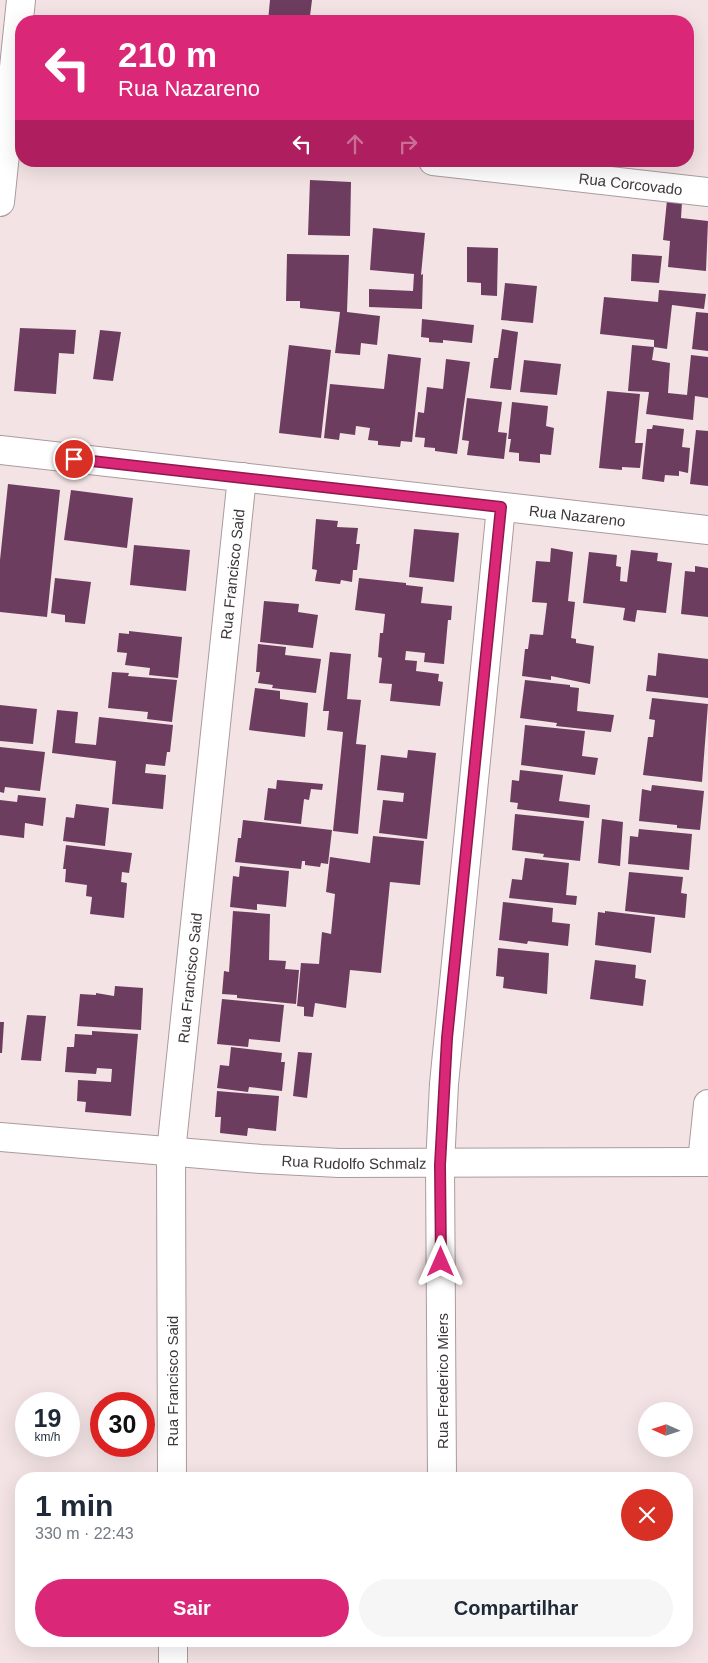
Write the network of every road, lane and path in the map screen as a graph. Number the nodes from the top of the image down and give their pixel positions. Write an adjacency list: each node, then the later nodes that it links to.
1 (21, 0): 2 (street)
2 (20, 15)
3 (15, 62): 4 (street)
4 (10, 114): 7 (street)
5 (486, 167): 6 (street, Rua Corcovado)
6 (708, 192)
7 (0, 202)
8 (0, 450): 9 (street, Rua Nazareno)
9 (242, 477): 10 (street, Rua Nazareno); 14 (street, Rua Francisco Said)
10 (501, 507): 11 (street, Rua Nazareno); 16 (street, Rua Frederico Miers)
11 (708, 530)
12 (708, 1104): 15 (street)
13 (0, 1137): 14 (street, Rua Rudolfo Schmalz)
14 (171, 1152): 16 (street, Rua Rudolfo Schmalz); 17 (street, Rua Francisco Said)
15 (705, 1162): 16 (street, Rua Rudolfo Schmalz)
16 (440, 1165): 18 (street, Rua Frederico Miers)
17 (172, 1472)
18 (442, 1472)
19 (173, 1647): 20 (street)
20 (173, 1663)

